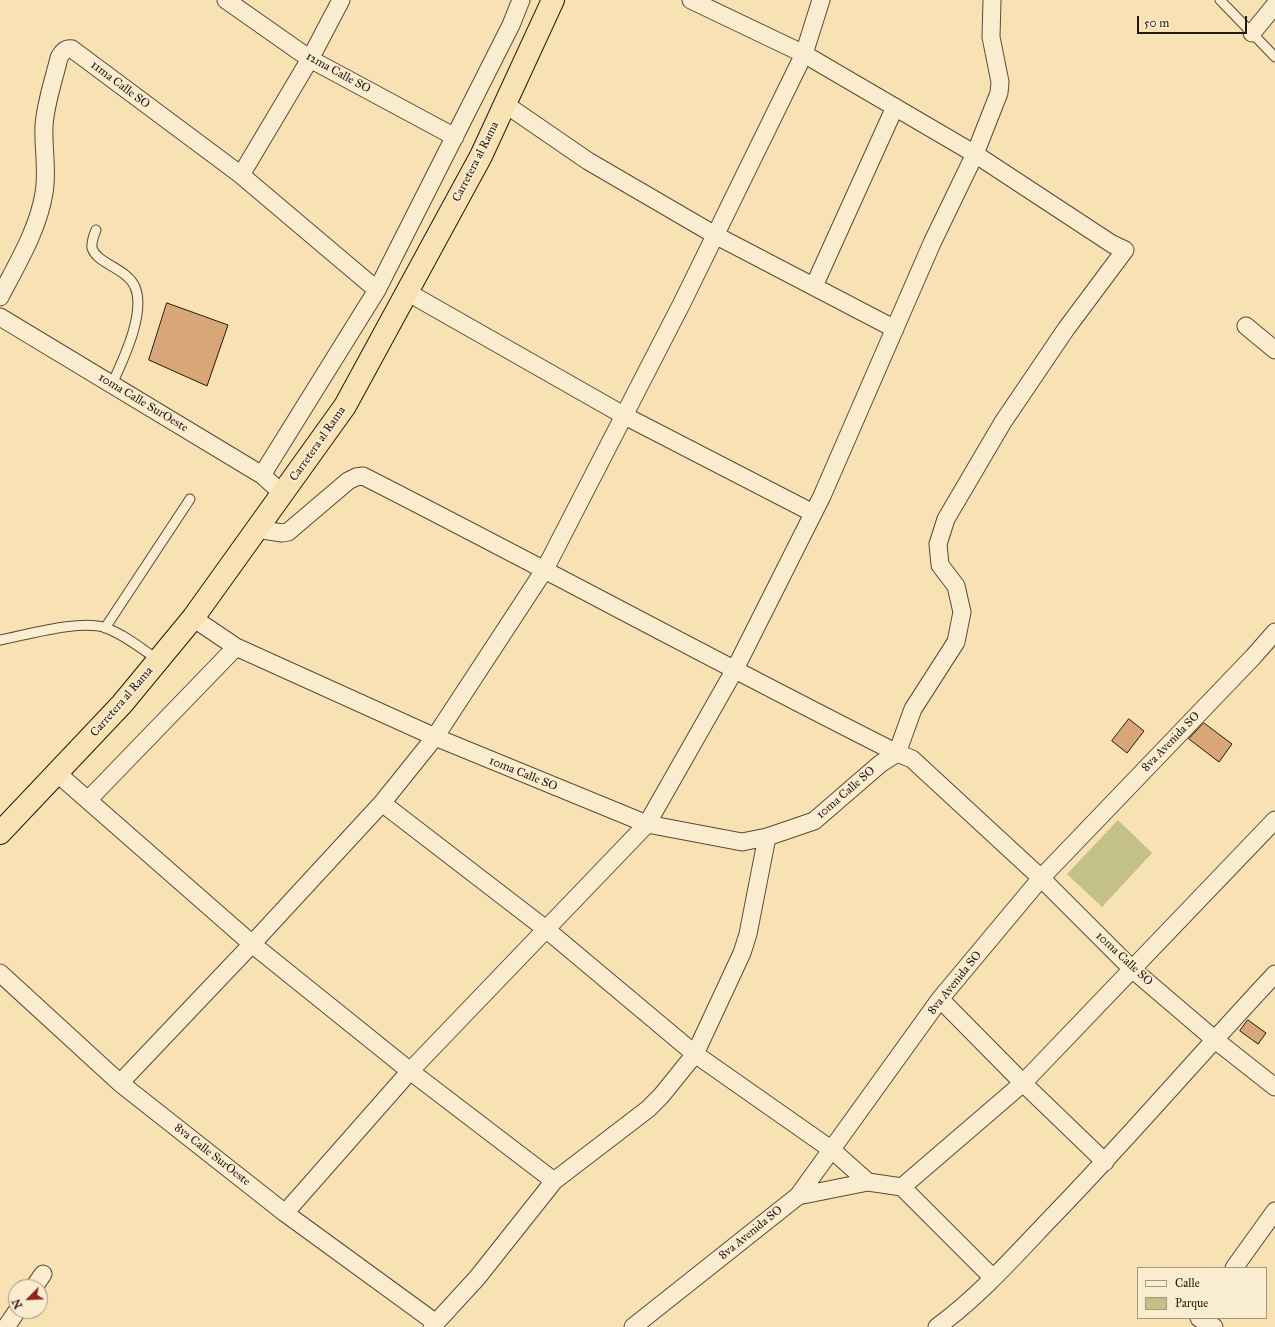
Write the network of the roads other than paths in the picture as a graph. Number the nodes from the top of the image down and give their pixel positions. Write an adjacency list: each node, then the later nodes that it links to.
1 (226, 0): 13 (street, 12ma Calle SO)
2 (341, 0): 13 (street)
3 (520, 0): 16 (street)
4 (553, 0): 14 (highway, Carretera al Rama)
5 (691, 0): 11 (street)
6 (821, 0): 11 (street)
7 (992, 0): 17 (street)
8 (1220, 0): 10 (lane)
9 (1275, 5): 10 (street)
10 (1252, 33): 12 (lane)
11 (804, 54): 15 (street); 20 (street)
12 (1275, 57)
13 (310, 59): 16 (street, 12ma Calle SO); 18 (street)
14 (505, 104): 20 (street); 23 (highway, Carretera al Rama)
15 (895, 107): 17 (street); 21 (street)
16 (455, 137): 22 (street)
17 (975, 154): 27 (street); 45 (street)
18 (241, 174): 22 (street, 11ma Calle SO); 24 (street, 11ma Calle SO)
19 (96, 230): 29 (lane)
20 (715, 235): 21 (street); 30 (street)
21 (814, 286): 27 (street)
22 (377, 290): 31 (street)
23 (407, 292): 30 (street); 32 (highway, Carretera al Rama)
24 (0, 297)
25 (0, 317): 29 (street, 10ma Calle SurOeste)
26 (1246, 326): 28 (street)
27 (895, 329): 34 (street)
28 (1275, 350)
29 (112, 384): 31 (street, 10ma Calle SurOeste)
30 (625, 416): 34 (street); 36 (street)
31 (262, 475): 32 (street, 10ma Calle SurOeste)
32 (283, 494): 35 (highway, Carretera al Rama)
33 (190, 499): 38 (lane)
34 (813, 514): 43 (street)
35 (256, 529): 36 (street); 37 (highway, Carretera al Rama)
36 (545, 569): 43 (street); 44 (street)
37 (193, 618): 41 (street, 10ma Calle SO); 42 (highway, Carretera al Rama)
38 (105, 628): 40 (lane); 42 (lane)
39 (1275, 632): 53 (street, 8va Avenida SO)
40 (0, 640)
41 (236, 647): 44 (street, 10ma Calle SO); 47 (street)
42 (158, 660): 46 (highway, Carretera al Rama)
43 (734, 671): 45 (street); 50 (street)
44 (435, 737): 48 (street); 50 (street, 10ma Calle SO)
45 (897, 753): 52 (street, 10ma Calle SO); 53 (street, 10ma Calle SO)
46 (58, 774): 47 (street); 51 (highway, Carretera al Rama)
47 (89, 800): 55 (street)
48 (382, 803): 54 (street); 55 (street)
49 (1275, 820): 56 (street)
50 (647, 824): 52 (street, 10ma Calle SO); 54 (street)
51 (0, 833)
52 (768, 837): 61 (street)
53 (1041, 878): 56 (street, 10ma Calle SO); 59 (street, 8va Avenida SO)
54 (547, 930): 61 (street); 62 (street)
55 (252, 944): 62 (street); 63 (street)
56 (1132, 969): 60 (street, 10ma Calle SO); 64 (street)
57 (0, 973): 63 (street, 8va Calle SurOeste)
58 (1275, 974): 60 (street)
59 (940, 999): 64 (street); 66 (street, 8va Avenida SO)
60 (1214, 1039): 65 (street, 10ma Calle SO); 67 (street)
61 (695, 1054): 66 (street); 68 (street)
62 (410, 1071): 68 (street); 73 (street)
63 (120, 1083): 73 (street, 8va Calle SurOeste)
64 (1023, 1083): 67 (street); 70 (street)
65 (1275, 1087)
66 (832, 1150): 69 (street); 71 (street, 8va Avenida SO)
67 (1105, 1162): 75 (street)
68 (554, 1181): 77 (street)
69 (868, 1182): 70 (street); 71 (street)
70 (902, 1187): 75 (street)
71 (798, 1196): 78 (street, 8va Avenida SO)
72 (1275, 1211): 74 (street)
73 (285, 1213): 77 (street, 8va Calle SurOeste)
74 (1235, 1267)
75 (993, 1278): 79 (street)
76 (1200, 1319): 80 (street)
77 (434, 1325)
78 (633, 1327)
79 (937, 1327)
80 (1214, 1327)

